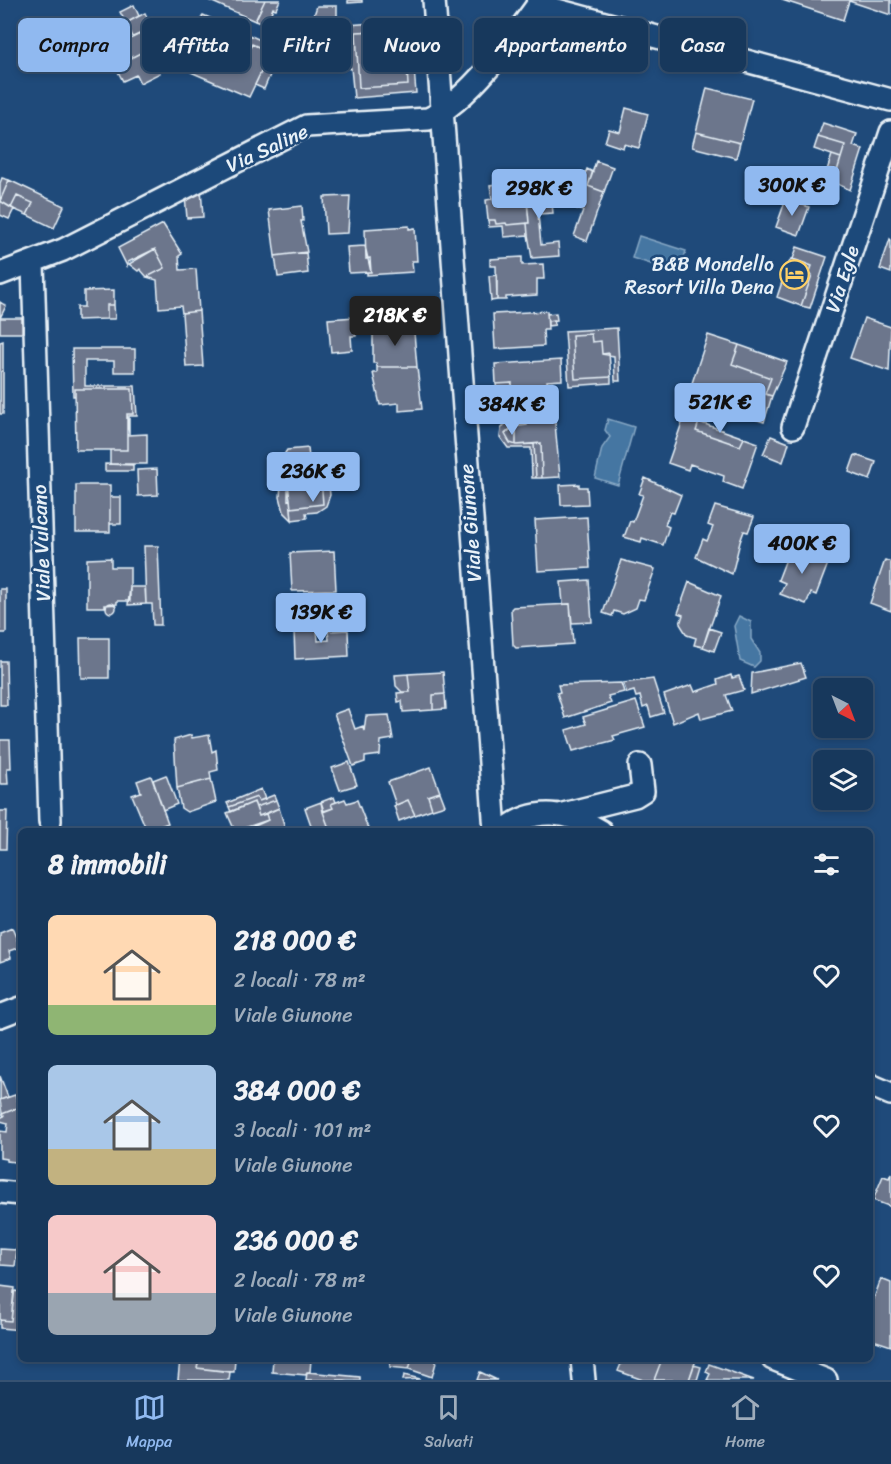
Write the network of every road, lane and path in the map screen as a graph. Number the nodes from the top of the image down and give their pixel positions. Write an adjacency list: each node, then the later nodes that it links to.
1 (434, 0): 4 (street, Viale Giunone)
2 (540, 2): 3 (street); 4 (street, Via Saline)
3 (891, 99)
4 (440, 114): 6 (street, Via Saline); 12 (street, Viale Giunone)
5 (891, 132): 8 (street, Via Egle)
6 (33, 264): 7 (street, Via Saline); 11 (street, Viale Vulcano)
7 (0, 274)
8 (793, 427)
9 (640, 765): 10 (street)
10 (563, 814): 13 (street); 14 (street)
11 (50, 821)
12 (495, 828)
13 (509, 828)
14 (596, 828)
15 (18, 1009): 16 (street)
16 (0, 1016)
17 (873, 1086): 18 (street)
18 (891, 1094)
19 (0, 1192): 20 (street)
20 (18, 1194)
21 (582, 1362): 23 (street)
22 (781, 1362): 24 (street)
23 (584, 1380)
24 (826, 1380)

